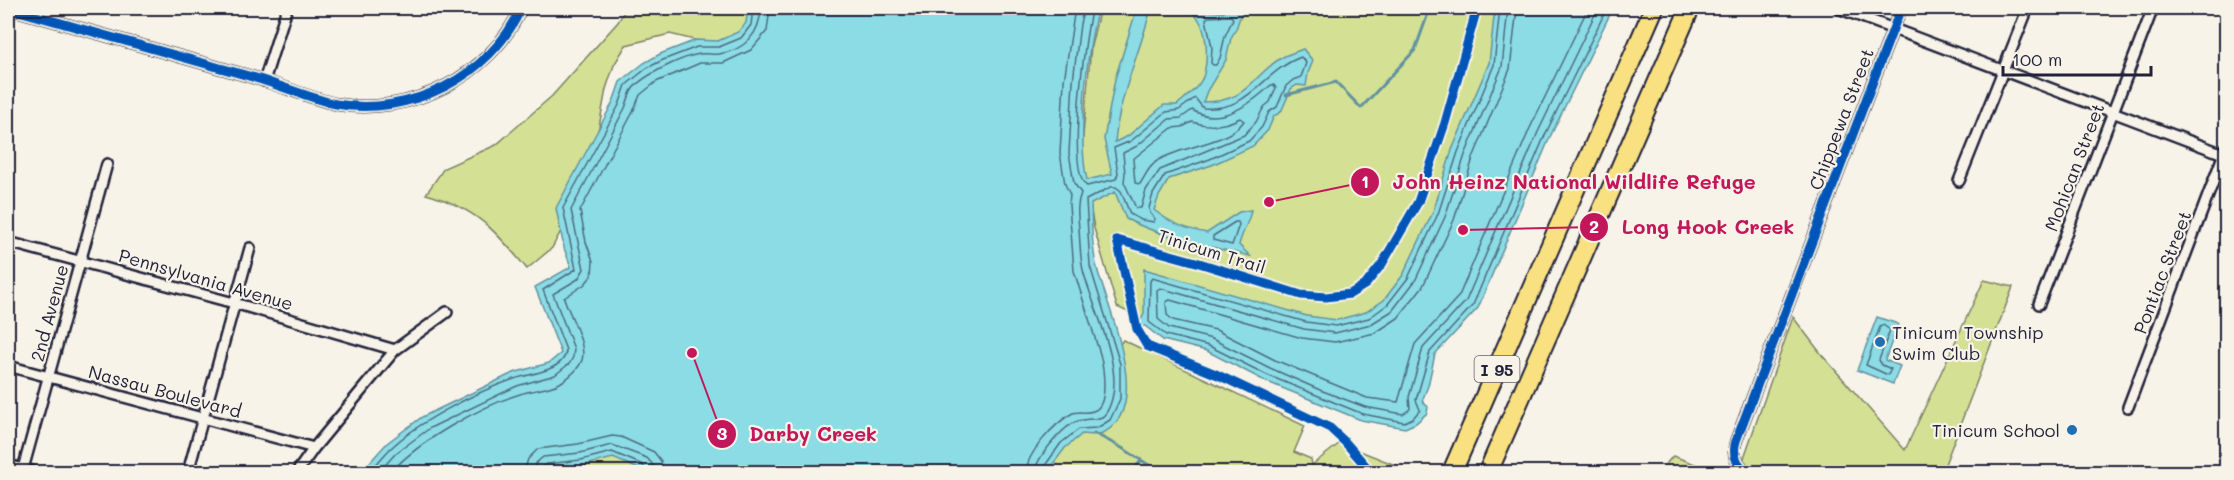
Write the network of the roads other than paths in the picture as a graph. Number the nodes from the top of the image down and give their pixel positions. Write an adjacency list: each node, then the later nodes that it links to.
1 (8, 8): 12 (street)
2 (287, 8): 12 (street)
3 (521, 8): 12 (street)
4 (1654, 8): 34 (highway, I 95)
5 (1690, 8): 35 (highway, I 95)
6 (1838, 8): 10 (street)
7 (1901, 8): 10 (street, Chippewa Street)
8 (2028, 8): 11 (street)
9 (2153, 8): 13 (street, Mohican Street)
10 (1893, 28): 11 (street); 36 (street, Chippewa Street)
11 (2004, 70): 13 (street); 16 (street)
12 (264, 81)
13 (2113, 112): 14 (street); 21 (street, Mohican Street)
14 (2226, 152): 26 (street, Pontiac Street)
15 (107, 164): 19 (street, 2nd Avenue)
16 (1959, 181)
17 (8, 242): 19 (street, Pennsylvania Avenue)
18 (249, 248): 20 (street)
19 (80, 261): 20 (street, Pennsylvania Avenue); 25 (street, 2nd Avenue)
20 (234, 303): 23 (street, Pennsylvania Avenue); 27 (street)
21 (2039, 304)
22 (447, 312): 23 (street)
23 (395, 350): 28 (street)
24 (8, 366): 25 (street, Nassau Boulevard)
25 (50, 377): 27 (street, Nassau Boulevard); 30 (street, 2nd Avenue)
26 (2128, 407)
27 (203, 418): 28 (street, Nassau Boulevard); 32 (street)
28 (314, 448): 33 (street)
29 (8, 465): 30 (street)
30 (23, 469): 31 (street)
31 (35, 472)
32 (188, 472)
33 (297, 472)
34 (1451, 472)
35 (1488, 472)
36 (1747, 472)

